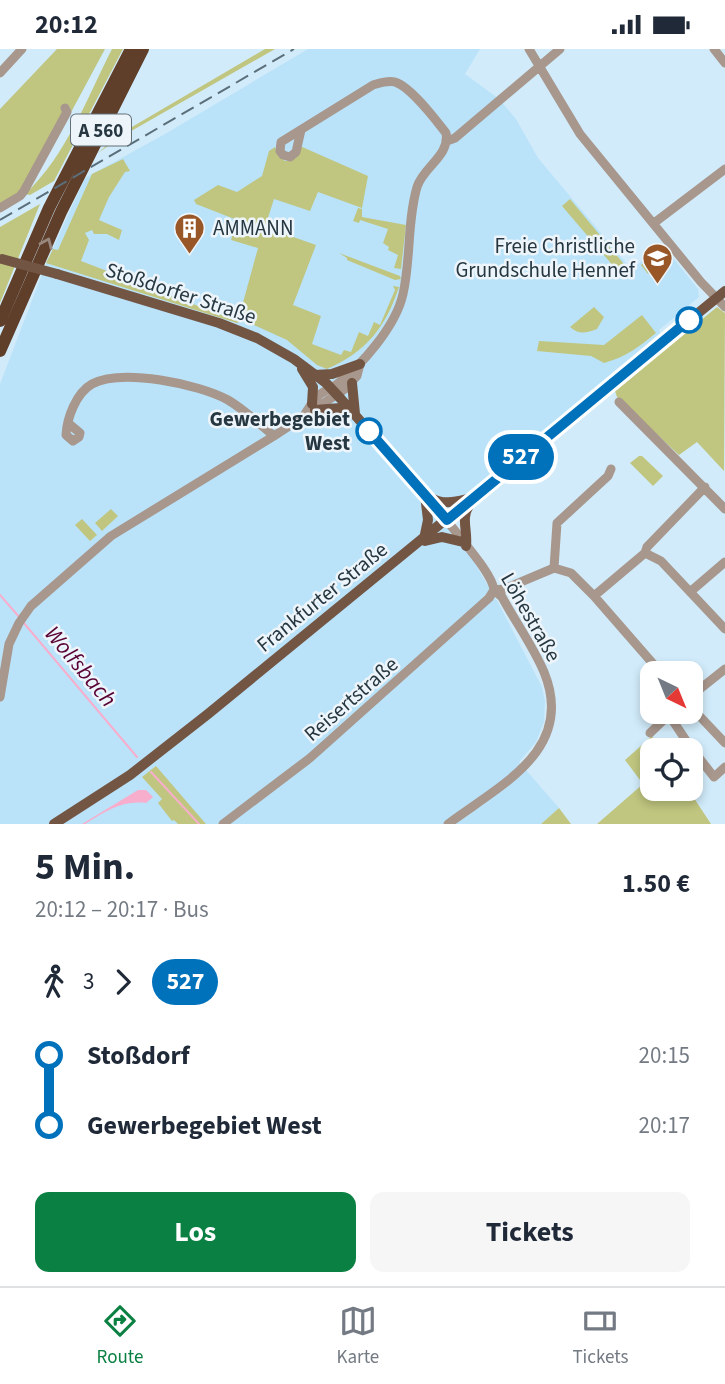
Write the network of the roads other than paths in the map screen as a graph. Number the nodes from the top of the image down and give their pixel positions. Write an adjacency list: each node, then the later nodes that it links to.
1 (22, 49): 9 (street)
2 (131, 49): 19 (highway, A 560)
3 (143, 49): 20 (highway, A 560, one-way to 3)
4 (529, 49): 8 (street)
5 (560, 49): 8 (street)
6 (714, 49): 7 (street)
7 (725, 63)
8 (539, 65): 12 (street); 15 (street)
9 (0, 73)
10 (65, 108): 14 (street)
11 (301, 130): 12 (street)
12 (447, 141): 22 (street)
13 (725, 169): 15 (street)
14 (0, 208)
15 (654, 223): 17 (street)
16 (1, 259): 21 (main road, Stoßdorfer Straße, bridge)
17 (721, 294): 18 (street); 34 (main road, Frankfurter Straße)
18 (725, 307)
19 (0, 321)
20 (0, 351)
21 (294, 359): 23 (main road, Stoßdorfer Straße); 27 (main road)
22 (360, 364): 23 (main road); 24 (street); 25 (street)
23 (315, 375): 25 (main road, Stoßdorfer Straße)
24 (352, 383): 25 (street); 28 (main road)
25 (334, 391): 27 (street); 28 (main road, Stoßdorfer Straße)
26 (619, 402): 32 (street)
27 (314, 407): 28 (main road); 30 (street)
28 (355, 414): 33 (main road, Stoßdorfer Straße)
29 (68, 423): 30 (street)
30 (274, 436): 49 (street)
31 (611, 469): 41 (street)
32 (705, 487): 35 (street); 39 (street)
33 (425, 495): 34 (main road); 36 (main road, Stoßdorfer Straße); 37 (main road)
34 (475, 497): 36 (main road, Frankfurter Straße); 38 (main road)
35 (725, 507)
36 (447, 520): 37 (main road, Frankfurter Straße); 38 (street, Löhestraße)
37 (421, 541): 38 (main road); 56 (main road, Frankfurter Straße)
38 (465, 544): 42 (street, Löhestraße)
39 (645, 553): 43 (street); 44 (street)
40 (725, 562): 43 (street)
41 (554, 568): 42 (street); 44 (street)
42 (494, 590): 57 (street, Reisertstraße); 58 (street, Löhestraße)
43 (690, 592): 45 (street)
44 (594, 596): 46 (street)
45 (725, 629)
46 (651, 661)
47 (725, 669): 48 (street)
48 (704, 686)
49 (0, 697)
50 (704, 721): 54 (street)
51 (659, 725): 53 (street)
52 (679, 725): 55 (street)
53 (650, 733)
54 (725, 743)
55 (725, 767)
56 (54, 824)
57 (223, 824)
58 (448, 824)

